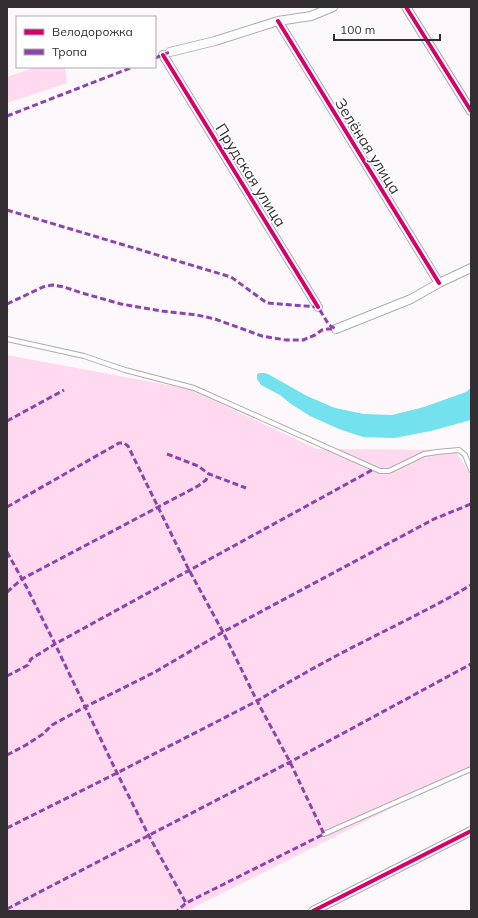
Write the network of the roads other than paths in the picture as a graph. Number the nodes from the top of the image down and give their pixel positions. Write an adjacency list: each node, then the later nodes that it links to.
1 (333, 7): 3 (street)
2 (406, 7): 4 (street)
3 (278, 21): 6 (street, Зелёная улица); 7 (street, Прудская улица)
4 (471, 111)
5 (471, 268): 6 (street)
6 (439, 283): 8 (street)
7 (318, 307)
8 (336, 329)
9 (7, 339): 10 (lane)
10 (471, 470)
11 (471, 769): 13 (lane)
12 (471, 831): 14 (street)
13 (324, 834)
14 (313, 911)

